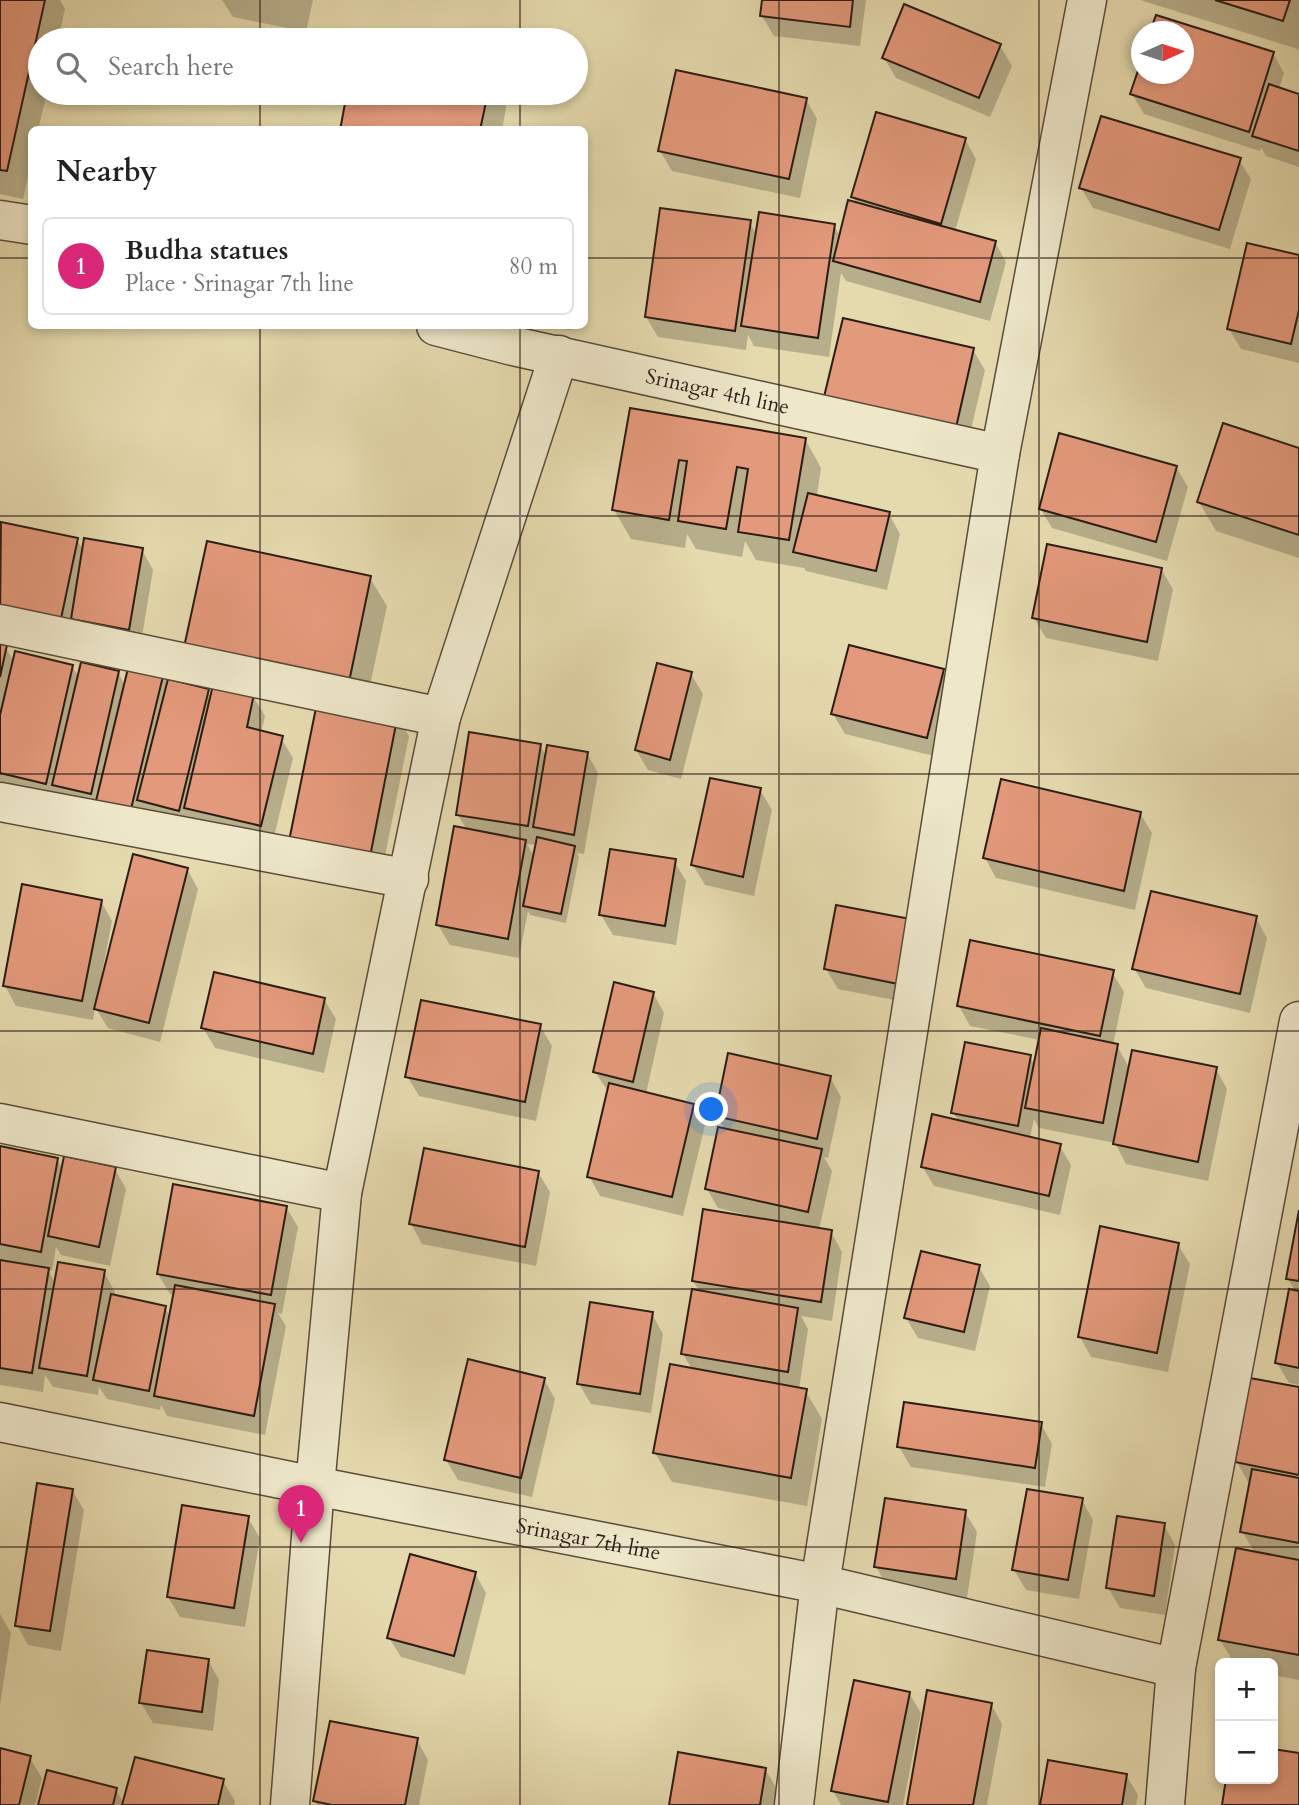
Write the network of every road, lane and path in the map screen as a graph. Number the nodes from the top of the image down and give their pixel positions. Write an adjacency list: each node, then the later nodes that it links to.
1 (1087, 0): 6 (street)
2 (0, 220): 3 (street)
3 (28, 224)
4 (449, 329): 5 (street, Srinagar 4th line)
5 (559, 355): 6 (street, Srinagar 4th line); 8 (street)
6 (1000, 454): 16 (street)
7 (0, 624): 8 (street)
8 (441, 717): 10 (street)
9 (0, 802): 10 (street)
10 (409, 879): 13 (street)
11 (1299, 1021): 17 (street)
12 (0, 1123): 13 (street)
13 (342, 1193): 15 (street)
14 (0, 1422): 15 (street, Srinagar 7th line)
15 (315, 1486): 16 (street, Srinagar 7th line); 18 (street)
16 (820, 1584): 17 (street, Srinagar 7th line); 19 (street)
17 (1176, 1668): 20 (street)
18 (290, 1805)
19 (794, 1805)
20 (1165, 1805)

